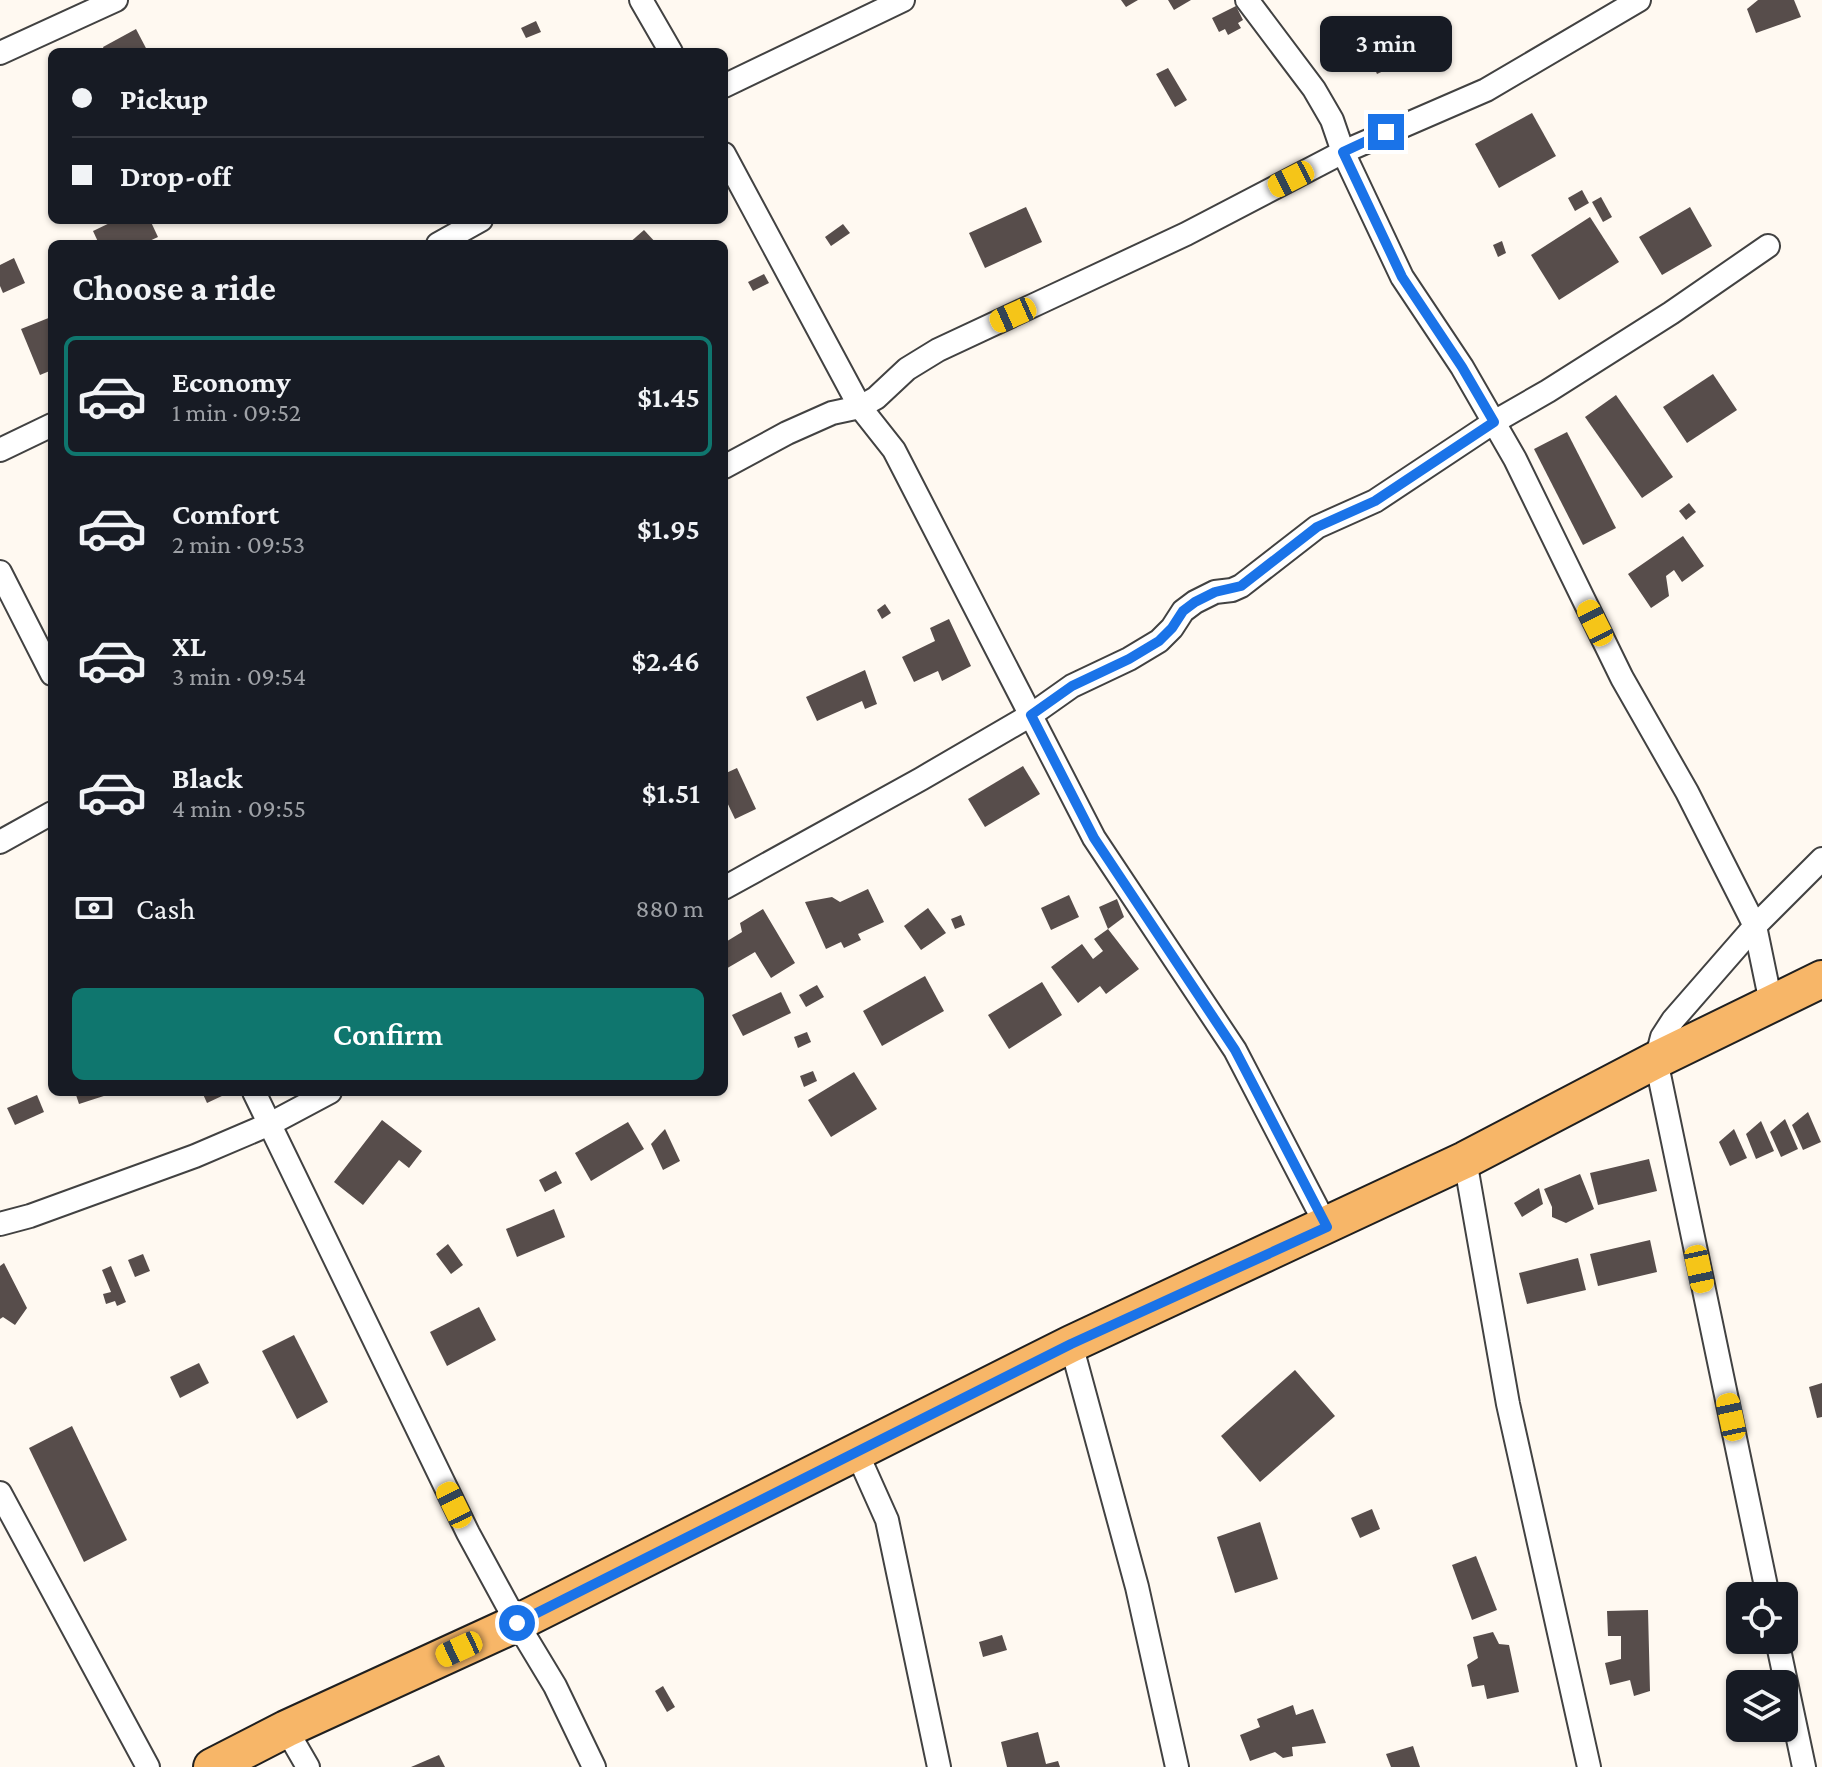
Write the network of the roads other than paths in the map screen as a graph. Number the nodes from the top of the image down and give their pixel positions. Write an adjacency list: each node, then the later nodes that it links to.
1 (116, 0): 7 (street)
2 (641, 0): 6 (street)
3 (903, 0): 8 (street)
4 (1247, 0): 9 (street)
5 (1639, 0): 9 (street)
6 (669, 48)
7 (0, 53)
8 (728, 84)
9 (1343, 152): 14 (street); 15 (street)
10 (728, 161): 14 (street)
11 (474, 224): 12 (street)
12 (445, 240)
13 (1768, 246): 15 (street)
14 (860, 407): 18 (street); 21 (street)
15 (1494, 422): 21 (street); 26 (street)
16 (48, 427): 17 (street)
17 (0, 450)
18 (728, 465)
19 (0, 572): 20 (street)
20 (48, 666)
21 (1031, 715): 25 (street); 35 (street)
22 (48, 815): 23 (street)
23 (0, 842)
24 (1822, 859): 26 (street)
25 (728, 886)
26 (1755, 926): 28 (street); 29 (street)
27 (1822, 979): 28 (main road)
28 (1771, 1003): 29 (main road)
29 (1656, 1060): 33 (main road); 39 (street)
30 (256, 1096): 32 (street)
31 (322, 1096): 32 (street)
32 (270, 1124): 34 (street); 40 (street)
33 (1465, 1160): 35 (main road); 49 (street)
34 (0, 1224)
35 (1327, 1227): 36 (main road)
36 (1071, 1344): 37 (main road); 48 (street)
37 (857, 1453): 40 (main road); 47 (street)
38 (0, 1493): 43 (street)
39 (1765, 1582)
40 (517, 1623): 42 (main road); 46 (street)
41 (1780, 1654): 50 (street)
42 (286, 1729): 44 (main road); 45 (street)
43 (148, 1767)
44 (212, 1767)
45 (308, 1767)
46 (594, 1767)
47 (939, 1767)
48 (1177, 1767)
49 (1589, 1767)
50 (1804, 1767)

